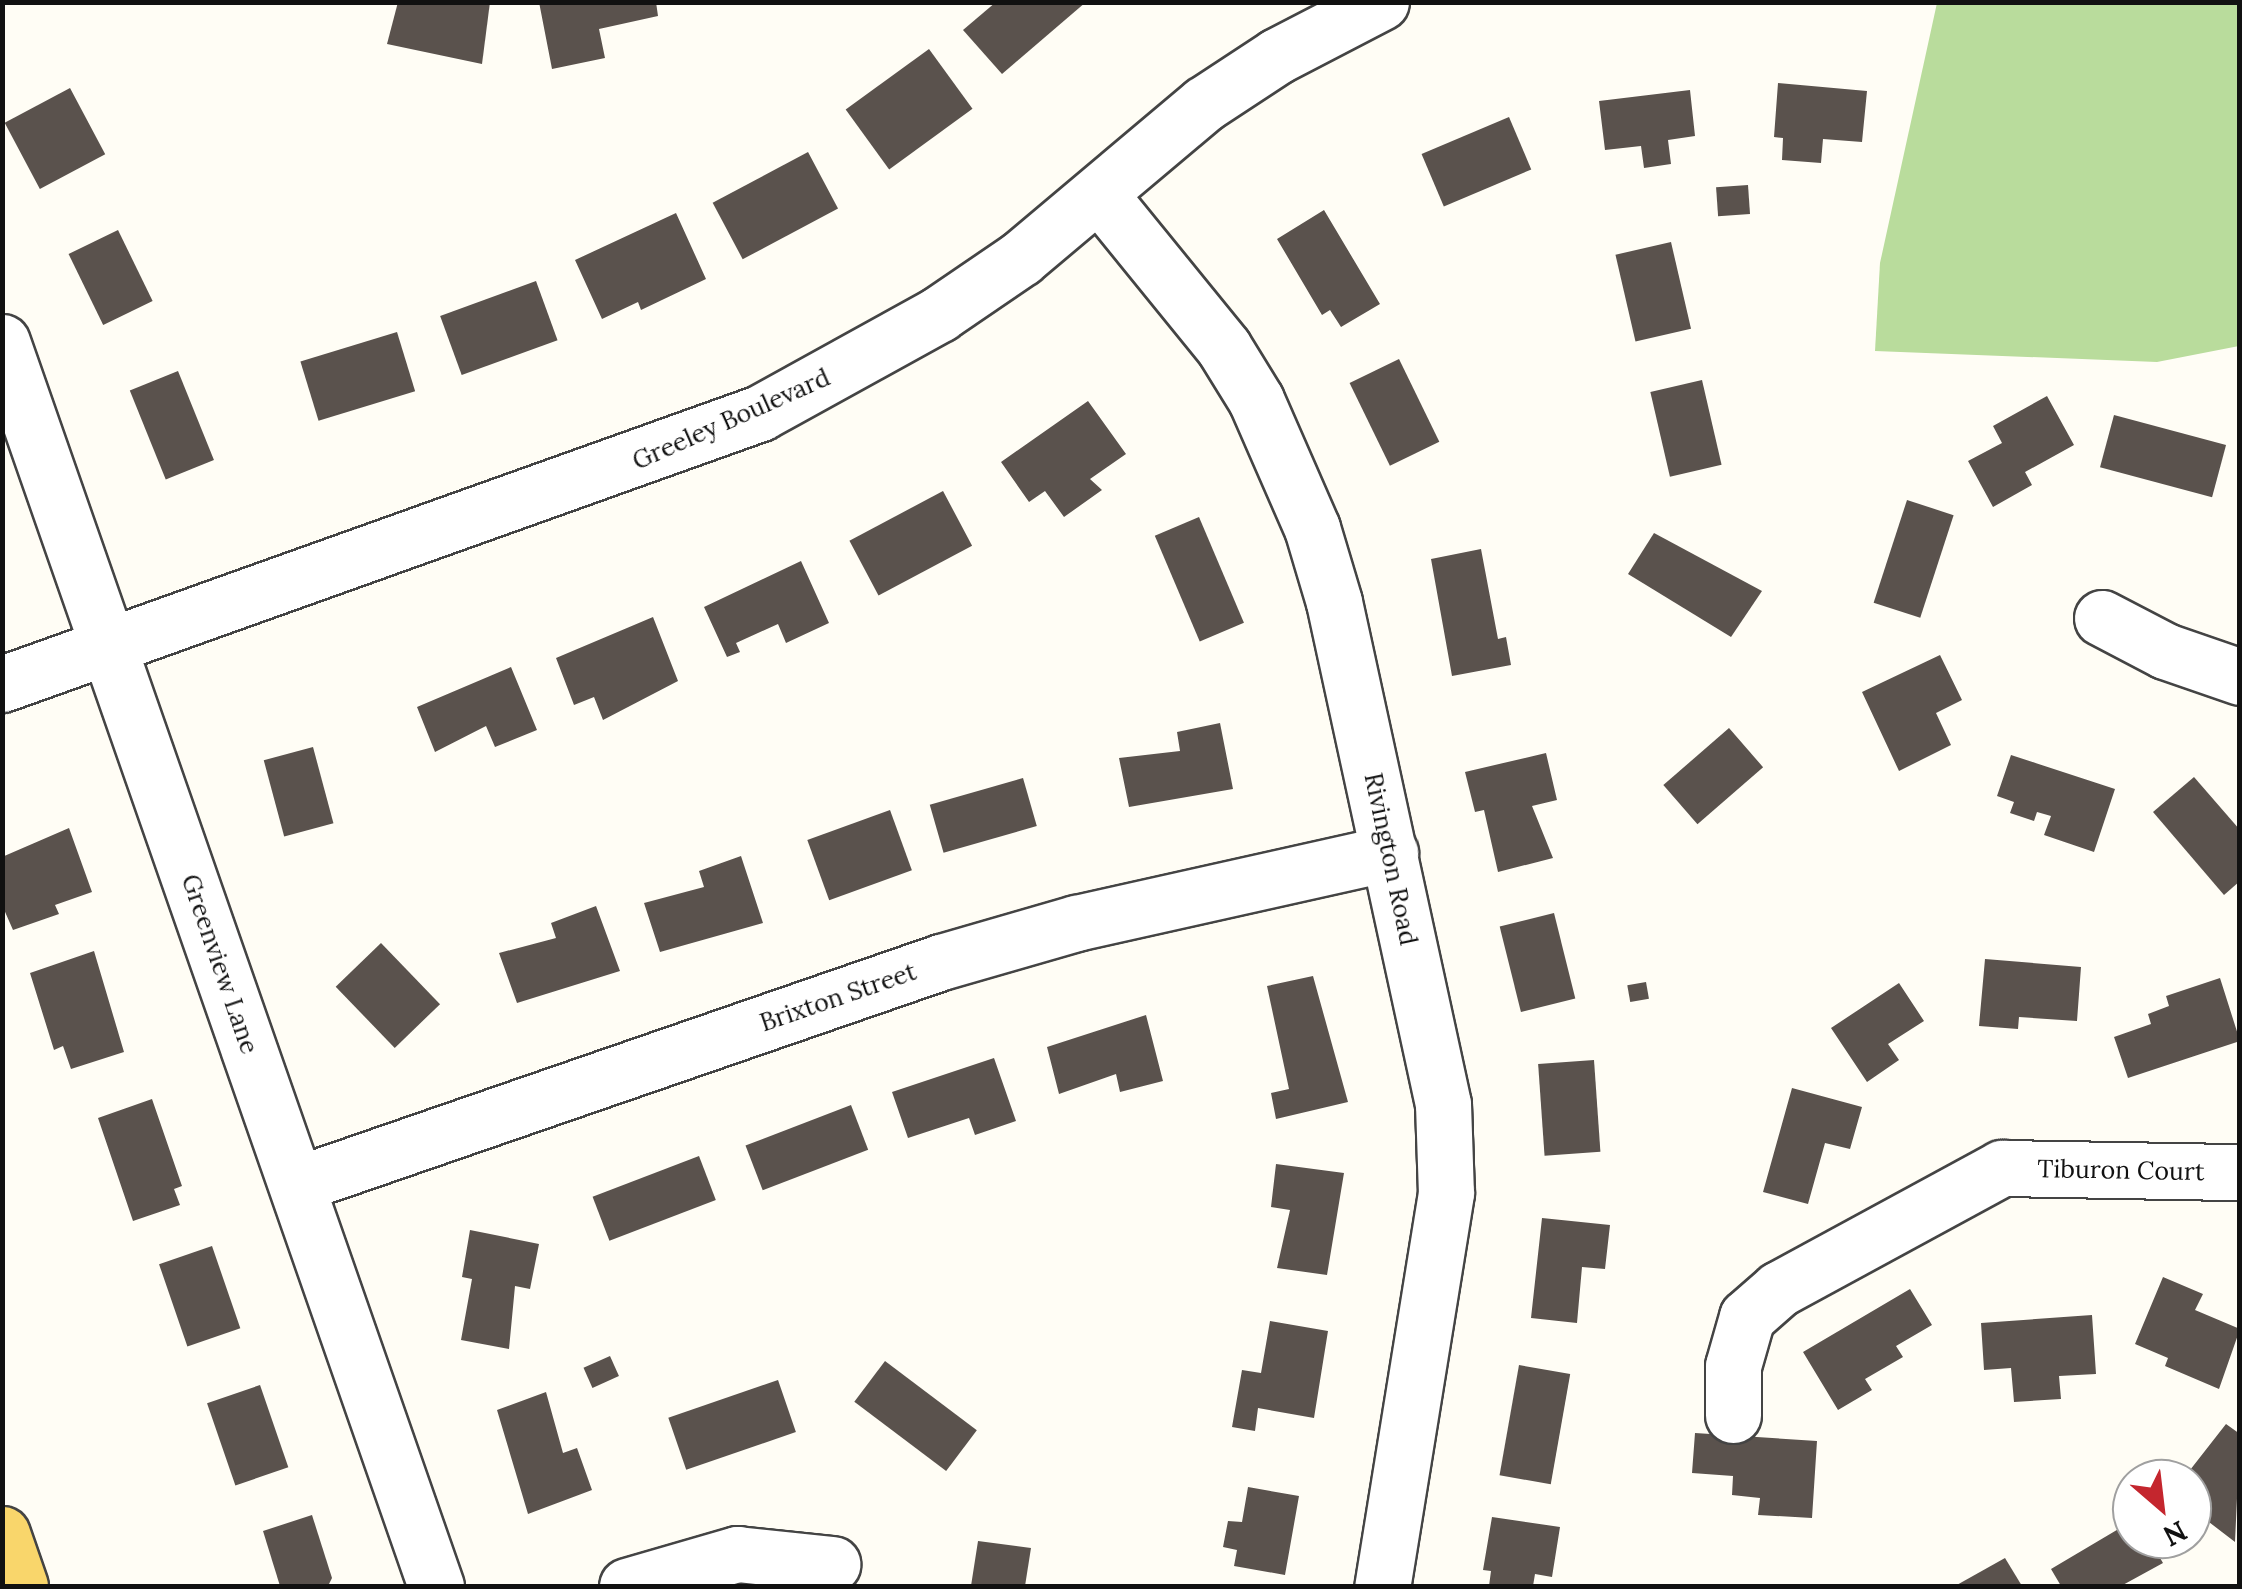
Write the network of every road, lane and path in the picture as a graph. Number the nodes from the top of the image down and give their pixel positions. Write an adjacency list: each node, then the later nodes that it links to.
1 (1381, 2): 2 (street, Greeley Boulevard)
2 (1099, 194): 5 (street, Greeley Boulevard); 8 (street, Rivington Road)
3 (2, 342): 5 (street, Greenview Lane)
4 (2102, 618): 6 (street)
5 (109, 647): 7 (street, Greeley Boulevard); 10 (street, Greenview Lane)
6 (2240, 676)
7 (2, 684)
8 (1390, 853): 10 (street, Brixton Street); 17 (street, Rivington Road)
9 (2240, 1172): 11 (street, Tiburon Court)
10 (298, 1184): 15 (street, Greenview Lane)
11 (1733, 1415)
12 (2, 1534): 14 (main road)
13 (832, 1564): 16 (street)
14 (20, 1586)
15 (436, 1586)
16 (627, 1586)
17 (1382, 1586)

